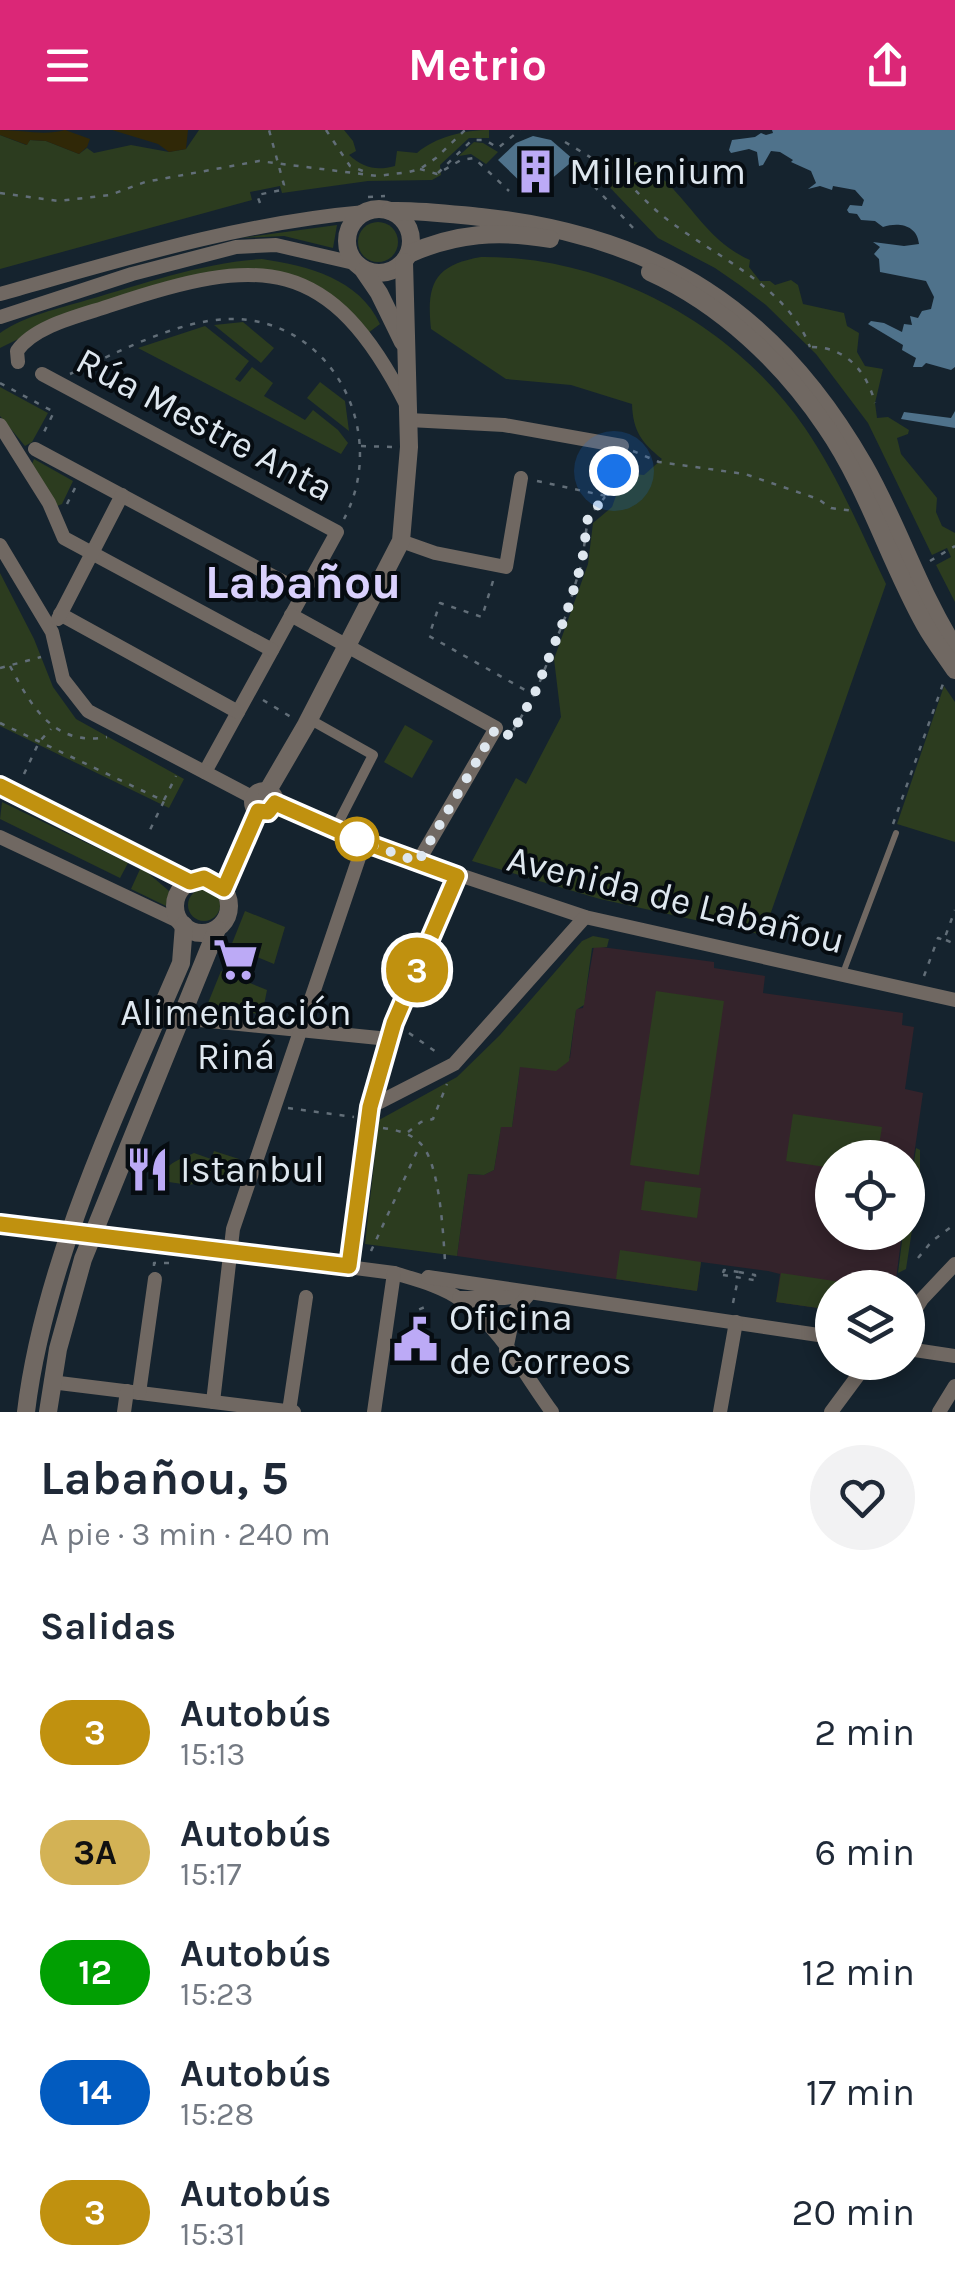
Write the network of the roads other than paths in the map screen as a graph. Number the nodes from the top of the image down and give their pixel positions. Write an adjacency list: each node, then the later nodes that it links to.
1 (390, 211): 2 (street); 3 (street); 24 (street)
2 (364, 212): 4 (street); 5 (street)
3 (406, 258): 4 (street); 7 (street); 26 (street)
4 (359, 267): 6 (street); 7 (street)
5 (0, 294)
6 (0, 317)
7 (408, 352): 10 (street)
8 (18, 362): 10 (street)
9 (48, 378): 19 (street, Rúa Mestre Anta)
10 (409, 416): 12 (street); 16 (street)
11 (0, 425): 18 (street)
12 (622, 446)
13 (35, 449): 15 (street)
14 (521, 478): 16 (street)
15 (122, 495): 18 (street); 19 (street)
16 (401, 541): 23 (street)
17 (0, 545): 22 (street, Avenida de Labañou)
18 (92, 553): 20 (street); 25 (street)
19 (304, 593): 21 (street)
20 (60, 614): 22 (street); 27 (street)
21 (291, 616): 23 (street); 25 (street)
22 (52, 632): 29 (street, Avenida de Labañou)
23 (349, 644): 28 (street); 36 (street)
24 (955, 648)
25 (272, 650): 27 (street)
26 (950, 675)
27 (238, 712): 29 (street)
28 (307, 722): 31 (street); 32 (street)
29 (204, 772): 31 (street, Avenida de Labañou)
30 (0, 786): 38 (street)
31 (263, 801): 32 (street, Avenida de Labañou); 39 (street)
32 (334, 829): 35 (street, Avenida de Labañou)
33 (896, 833): 43 (lane)
34 (0, 837): 41 (street)
35 (364, 842): 36 (street, Avenida de Labañou); 46 (street)
36 (418, 862): 37 (street, Avenida de Labañou)
37 (457, 876): 40 (street, Avenida de Labañou); 47 (street)
38 (190, 882): 39 (street); 41 (street)
39 (224, 889): 42 (street)
40 (585, 916): 43 (street, Avenida de Labañou); 48 (street)
41 (182, 923): 42 (street); 50 (street)
42 (217, 928): 45 (street)
43 (842, 974): 44 (street, Avenida de Labañou)
44 (955, 1000)
45 (180, 1018): 46 (street); 51 (street)
46 (298, 1032): 47 (street); 52 (street)
47 (390, 1039): 48 (street)
48 (369, 1118): 54 (street)
49 (0, 1224): 50 (street)
50 (71, 1232): 51 (street); 72 (street)
51 (92, 1234): 52 (street); 68 (street)
52 (231, 1251): 54 (street); 71 (street)
53 (955, 1264): 59 (street)
54 (349, 1266): 55 (street)
55 (394, 1273): 57 (street); 61 (street); 76 (street)
56 (155, 1278): 70 (street)
57 (501, 1287): 58 (street); 61 (street)
58 (533, 1293): 61 (street); 62 (street); 64 (street)
59 (925, 1296)
60 (306, 1297): 75 (street)
61 (459, 1298): 64 (street)
62 (736, 1322): 63 (street); 78 (street)
63 (815, 1334)
64 (506, 1350): 77 (street)
65 (925, 1352): 66 (street)
66 (955, 1356)
67 (855, 1380): 79 (street)
68 (52, 1382): 70 (street); 73 (street)
69 (955, 1386): 80 (street)
70 (133, 1392): 71 (street); 74 (street)
71 (213, 1402): 75 (street)
72 (26, 1412)
73 (48, 1412)
74 (124, 1412)
75 (292, 1412)
76 (374, 1412)
77 (552, 1412)
78 (720, 1412)
79 (831, 1412)
80 (939, 1412)

